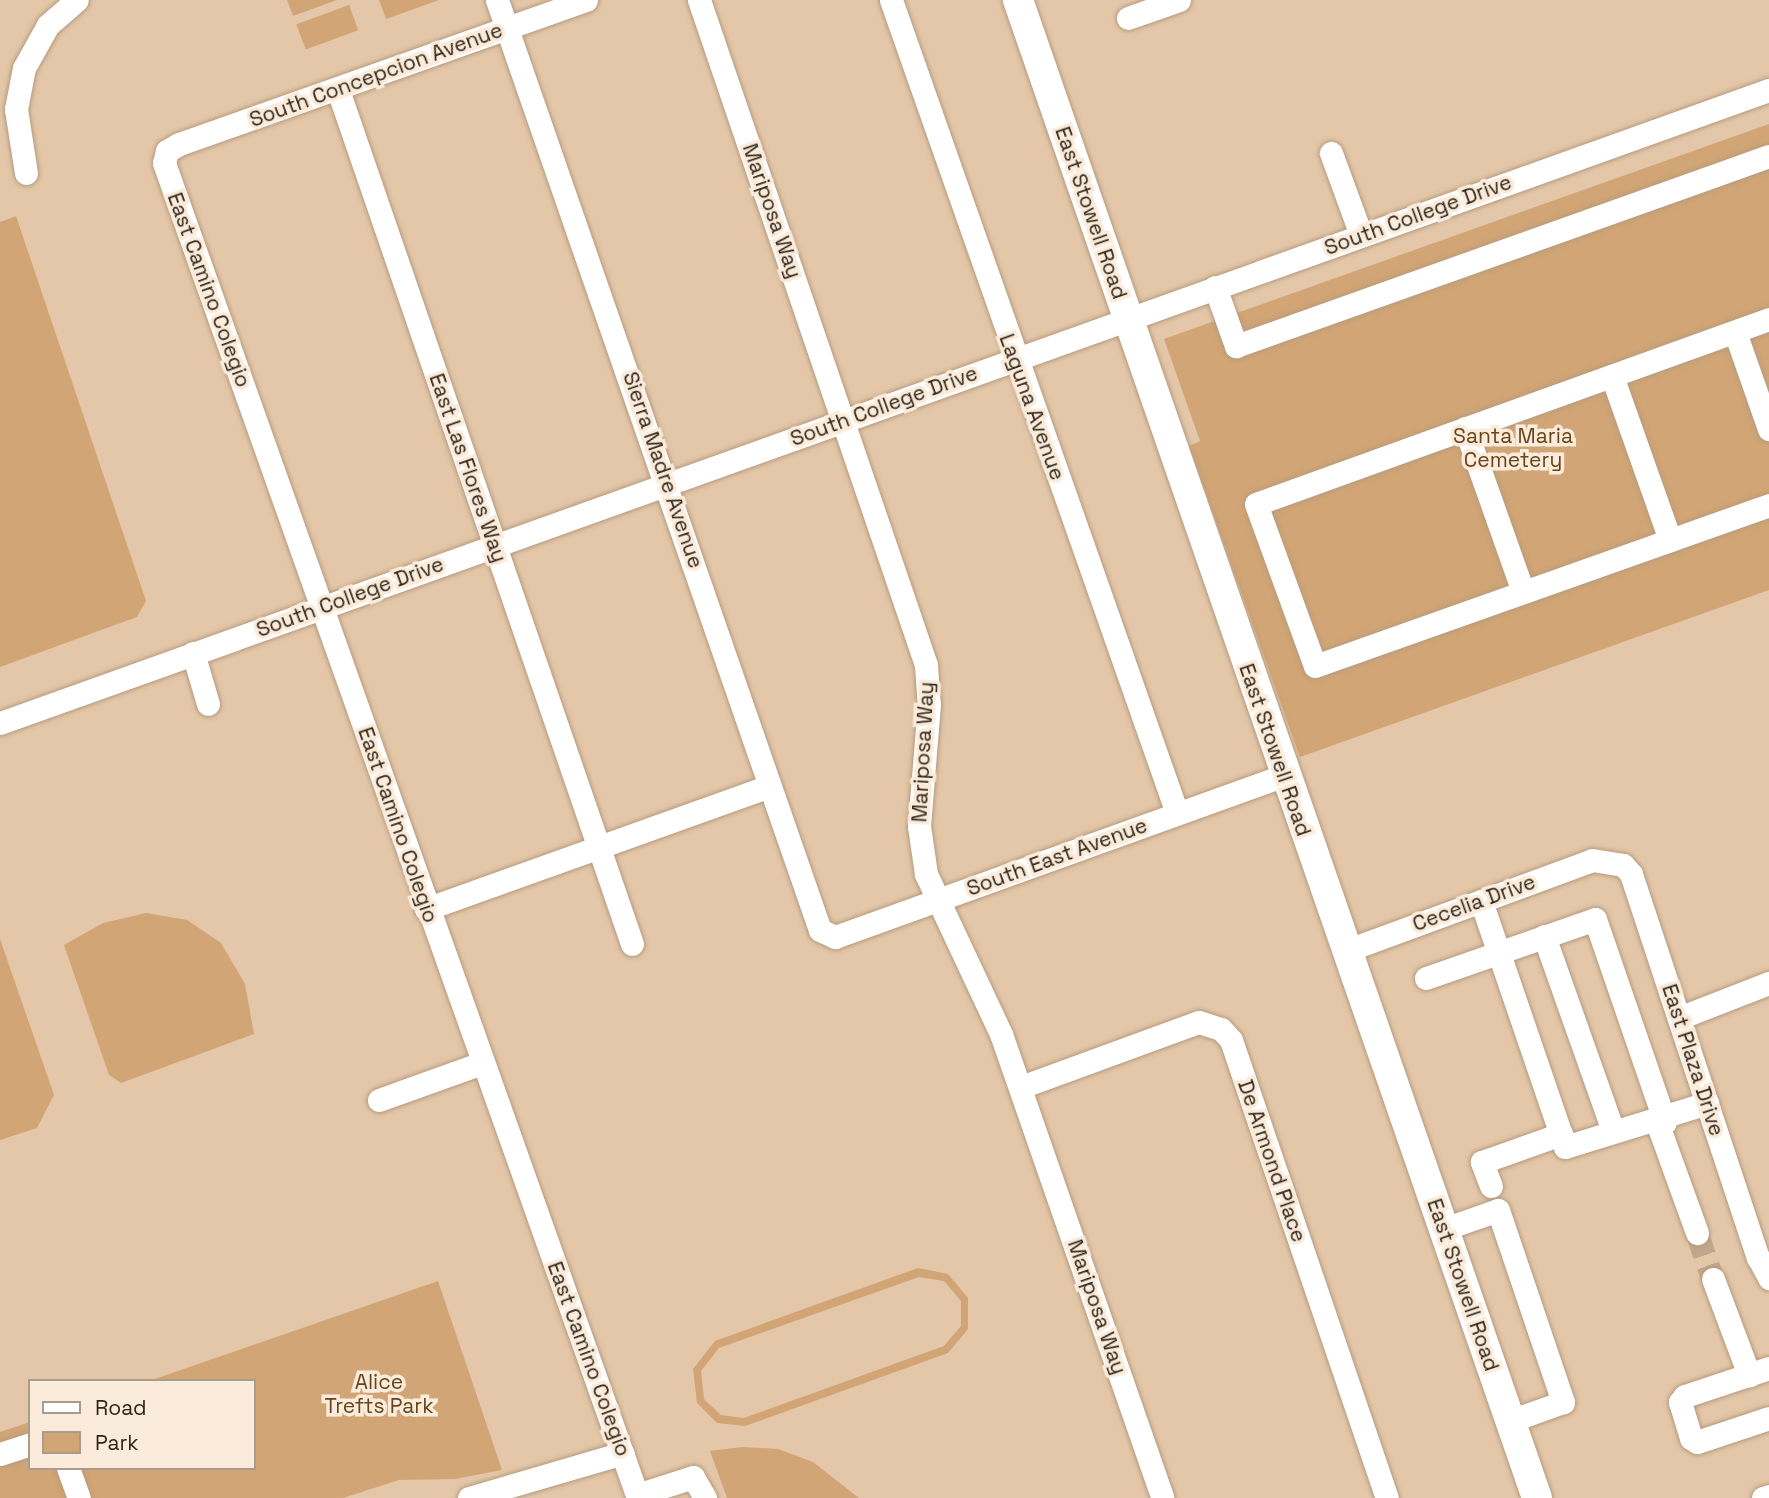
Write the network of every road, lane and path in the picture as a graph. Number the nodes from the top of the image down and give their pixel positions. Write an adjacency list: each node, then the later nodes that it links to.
1 (77, 0): 15 (street)
2 (497, 0): 9 (street, Sierra Madre Avenue)
3 (586, 0): 9 (street, South Concepcion Avenue)
4 (699, 0): 23 (street, Mariposa Way)
5 (891, 0): 21 (street, Laguna Avenue)
6 (1018, 0): 18 (main road, East Stowell Road)
7 (1179, 0): 8 (street)
8 (1128, 18)
9 (506, 28): 10 (street, South Concepcion Avenue); 26 (street, Sierra Madre Avenue)
10 (338, 90): 12 (street, South Concepcion Avenue); 29 (street, East Las Flores Way)
11 (1769, 90): 16 (street, South College Drive)
12 (167, 151): 31 (street, East Camino Colegio)
13 (1331, 153): 16 (street)
14 (1769, 156): 17 (street)
15 (26, 173)
16 (1361, 235): 17 (street, South College Drive)
17 (1215, 287): 18 (street, South College Drive)
18 (1127, 319): 21 (street, South College Drive); 35 (main road, East Stowell Road)
19 (1769, 319): 20 (street)
20 (1735, 332): 22 (street); 25 (street)
21 (1014, 359): 23 (street, South College Drive); 37 (street, Laguna Avenue)
22 (1612, 376): 24 (street); 28 (street)
23 (843, 420): 26 (street, South College Drive); 40 (street, Mariposa Way)
24 (1465, 428): 30 (street); 30 (street)
25 (1769, 429)
26 (668, 483): 29 (street, South College Drive); 36 (street, Sierra Madre Avenue)
27 (1769, 505): 28 (street)
28 (1670, 540): 30 (street)
29 (495, 545): 31 (street, South College Drive); 38 (street, East Las Flores Way)
30 (1523, 592)
31 (323, 607): 32 (street, South College Drive); 42 (street, East Camino Colegio)
32 (193, 653): 33 (street); 34 (street, South College Drive)
33 (208, 704)
34 (0, 723)
35 (1283, 776): 37 (street, South East Avenue); 46 (main road, East Stowell Road)
36 (770, 786): 38 (street); 44 (street, Sierra Madre Avenue)
37 (1177, 813): 40 (street, South East Avenue)
38 (598, 845): 42 (street); 45 (street, East Las Flores Way)
39 (1601, 860): 41 (street, Cecelia Drive); 50 (street, East Plaza Drive)
40 (937, 900): 44 (street, South East Avenue); 52 (street, Mariposa Way)
41 (1480, 901): 46 (street, Cecelia Drive); 47 (street)
42 (426, 909): 51 (street, East Camino Colegio)
43 (1544, 936): 47 (street); 55 (street); 56 (street)
44 (830, 937)
45 (632, 944)
46 (1348, 950): 59 (main road, East Stowell Road)
47 (1498, 951): 48 (street); 57 (street)
48 (1426, 978)
49 (1769, 983): 50 (street)
50 (1679, 1018): 54 (street, East Plaza Drive)
51 (482, 1063): 53 (street); 67 (street, East Camino Colegio)
52 (1021, 1087): 75 (street, Mariposa Way); 76 (street, De Armond Place)
53 (379, 1100)
54 (1707, 1103): 55 (street); 61 (street, East Plaza Drive)
55 (1665, 1119): 56 (street); 57 (street); 60 (street)
56 (1613, 1131): 57 (street)
57 (1563, 1140): 58 (street)
58 (1491, 1186)
59 (1444, 1229): 65 (main road, East Stowell Road); 65 (street)
60 (1697, 1233)
61 (1769, 1278)
62 (1713, 1279): 63 (street)
63 (1759, 1371): 64 (street)
64 (1769, 1418)
65 (1510, 1420): 77 (main road, East Stowell Road)
66 (28, 1445): 68 (street)
67 (623, 1453): 71 (street, East Camino Colegio); 73 (street)
68 (0, 1454)
69 (69, 1470): 72 (street)
70 (1769, 1496): 78 (street)
71 (638, 1497): 74 (street)
72 (79, 1498)
73 (469, 1498)
74 (705, 1498)
75 (1163, 1498)
76 (1387, 1498)
77 (1536, 1498)
78 (1763, 1498)

